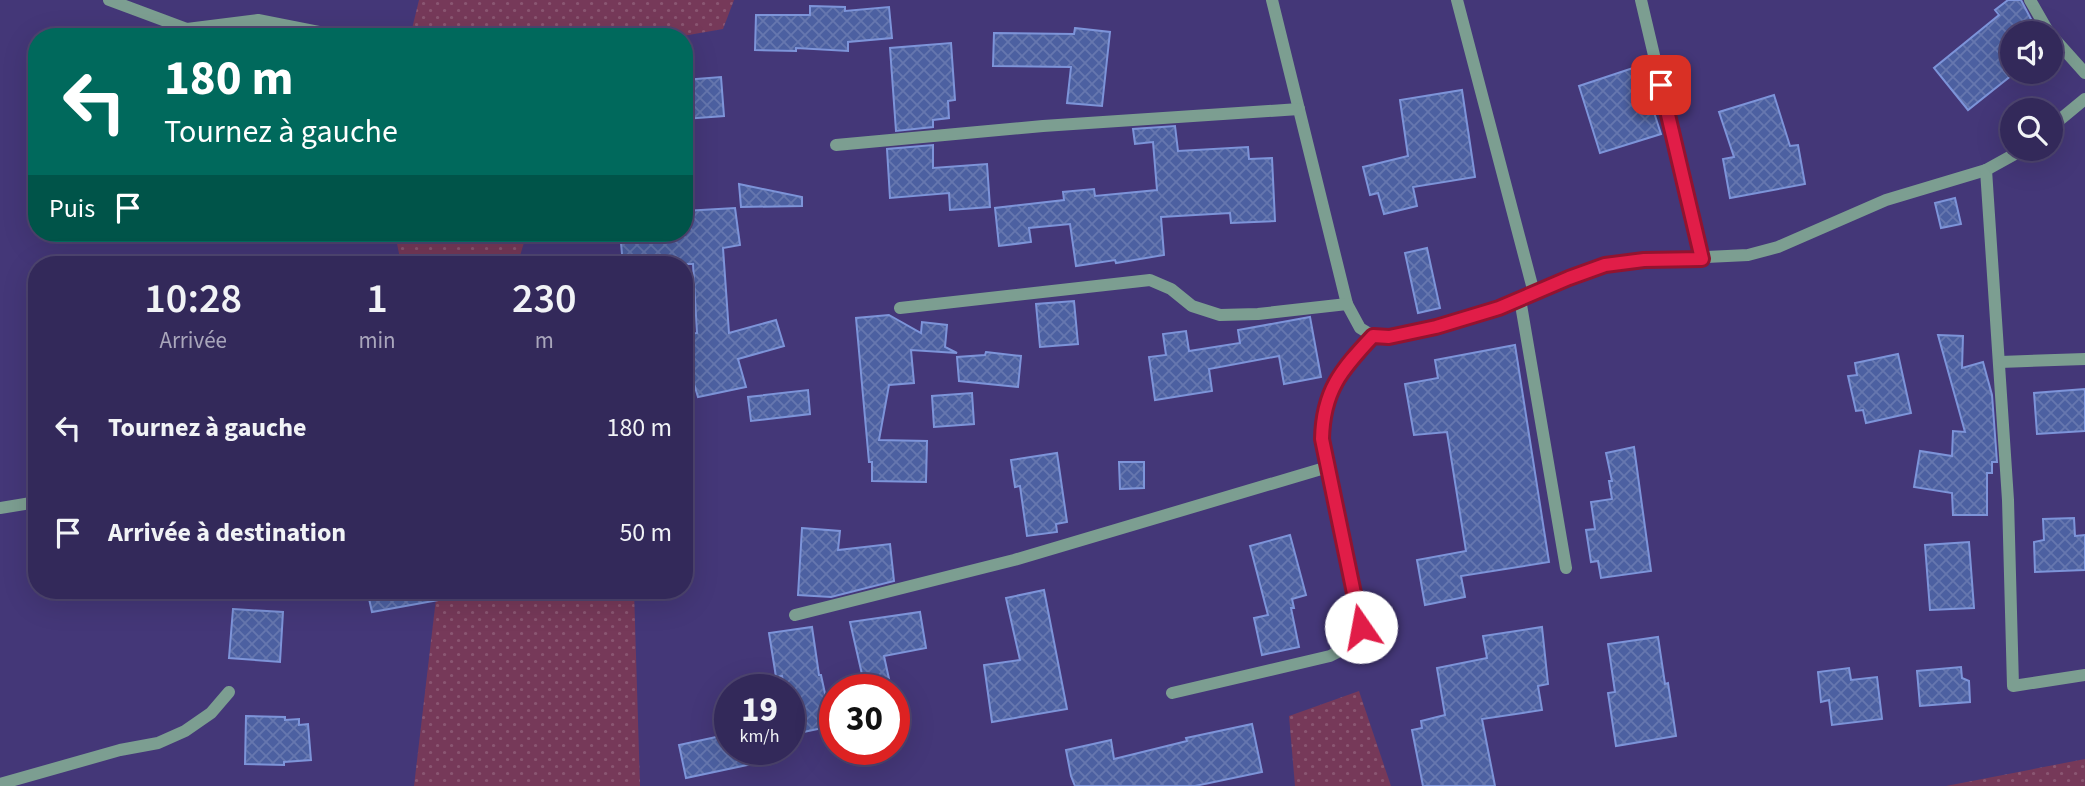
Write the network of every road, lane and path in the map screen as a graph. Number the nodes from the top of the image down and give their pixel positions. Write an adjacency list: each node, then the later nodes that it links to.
1 (109, 0): 7 (street)
2 (1272, 0): 13 (street)
3 (1457, 0): 19 (street)
4 (1641, 0): 18 (street)
5 (2030, 0): 6 (street)
6 (2042, 21)
7 (184, 28)
8 (195, 28): 9 (street)
9 (298, 28)
10 (2063, 48): 11 (street)
11 (2085, 73)
12 (2085, 99): 14 (street)
13 (1299, 109): 15 (street); 21 (street)
14 (2063, 118)
15 (836, 145)
16 (2002, 161): 17 (street)
17 (1986, 170): 18 (street); 25 (street)
18 (1702, 259): 19 (street)
19 (1534, 293): 20 (street)
20 (1520, 299): 23 (street); 29 (street)
21 (1347, 304): 22 (street); 23 (street)
22 (900, 308)
23 (1373, 336): 26 (street)
24 (2085, 359): 25 (street)
25 (2000, 362): 31 (street)
26 (1328, 467): 30 (street); 33 (street)
27 (28, 503): 28 (street)
28 (0, 508)
29 (1566, 568)
30 (795, 615)
31 (2085, 675)
32 (229, 691): 34 (street)
33 (1172, 693)
34 (0, 784)

